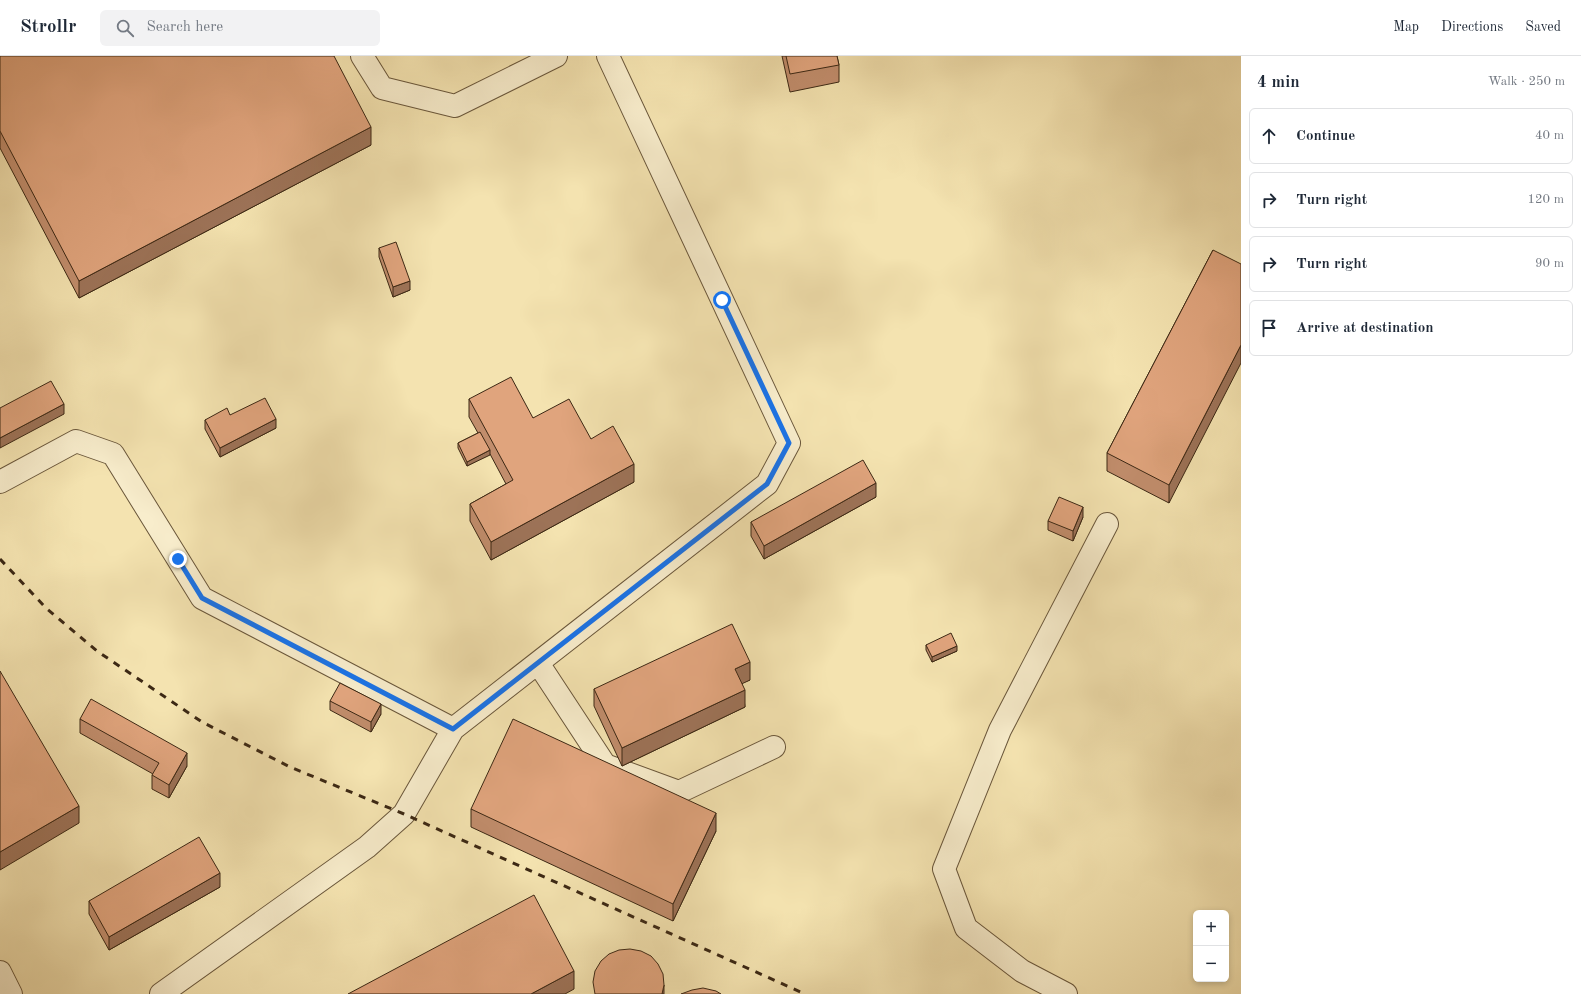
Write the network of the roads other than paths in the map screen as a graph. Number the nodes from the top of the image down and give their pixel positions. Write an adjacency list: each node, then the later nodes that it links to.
1 (362, 56): 2 (lane)
2 (556, 56)
3 (608, 56): 6 (lane)
4 (0, 482): 7 (lane)
5 (1107, 524): 12 (lane)
6 (538, 664): 7 (lane); 8 (lane)
7 (453, 729): 11 (lane)
8 (774, 747)
9 (0, 972): 10 (lane)
10 (11, 994)
11 (161, 994)
12 (1066, 994)

